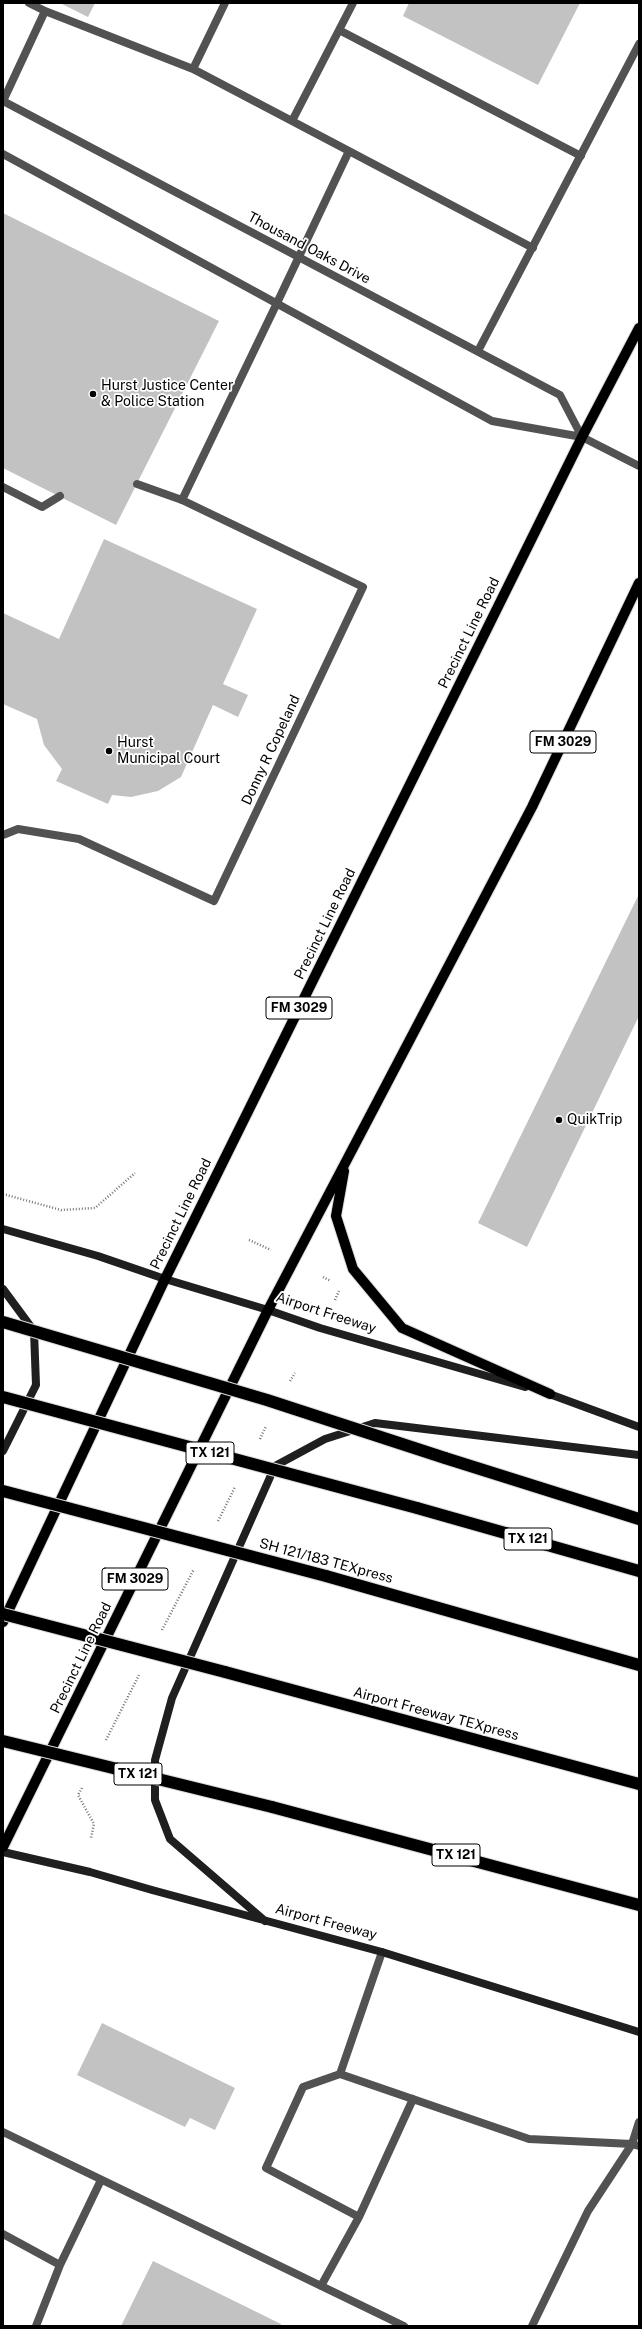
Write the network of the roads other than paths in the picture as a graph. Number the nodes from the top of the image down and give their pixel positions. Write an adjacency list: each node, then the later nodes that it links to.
1 (29, 3): 4 (street)
2 (226, 3): 7 (street)
3 (353, 3): 5 (street)
4 (45, 12): 7 (street); 8 (street)
5 (339, 30): 9 (street); 12 (street)
6 (639, 44): 12 (street)
7 (193, 69): 9 (street)
8 (3, 101): 14 (street, Thousand Oaks Drive)
9 (292, 121): 10 (street)
10 (349, 151): 13 (street); 14 (street)
11 (3, 154): 15 (street)
12 (581, 156): 13 (street)
13 (533, 248): 17 (street)
14 (298, 258): 15 (street); 17 (street, Thousand Oaks Drive)
15 (277, 303): 18 (street); 23 (street)
16 (639, 328): 18 (main road, Precinct Line Road / FM 3029)
17 (478, 351): 18 (street, Thousand Oaks Drive)
18 (582, 437): 19 (street); 28 (main road, Precinct Line Road / FM 3029)
19 (639, 466)
20 (137, 484): 23 (street)
21 (3, 487): 22 (street)
22 (60, 496)
23 (182, 500): 25 (street, Donny R Copeland)
24 (639, 583): 26 (main road, Precinct Line Road / FM 3029)
25 (3, 835)
26 (345, 1163): 30 (main road, Precinct Line Road / FM 3029); 32 (main road)
27 (3, 1229): 28 (main road, Airport Freeway)
28 (164, 1279): 30 (main road, Airport Freeway); 41 (main road, Precinct Line Road / FM 3029)
29 (3, 1289): 35 (main road)
30 (268, 1310): 32 (main road, Airport Freeway); 45 (main road, Precinct Line Road / FM 3029)
31 (3, 1322): 38 (highway, bridge)
32 (550, 1394): 34 (main road, Airport Freeway)
33 (3, 1397): 39 (highway, TX 121, bridge)
34 (639, 1427)
35 (3, 1451)
36 (639, 1455): 48 (main road)
37 (3, 1491): 42 (highway, SH 121/183 TEXpress, bridge)
38 (639, 1520)
39 (639, 1571)
40 (3, 1614): 44 (highway, Airport Freeway TEXpress, bridge)
41 (3, 1622)
42 (639, 1665)
43 (3, 1741): 47 (highway, TX 121, bridge)
44 (639, 1784)
45 (3, 1847)
46 (3, 1852): 48 (main road, Airport Freeway)
47 (639, 1905)
48 (265, 1921): 49 (main road, Airport Freeway)
49 (382, 1952): 50 (main road, Airport Freeway); 51 (street)
50 (639, 2032)
51 (340, 2074): 52 (street); 57 (street)
52 (413, 2099): 55 (street); 57 (street)
53 (639, 2122): 55 (street)
54 (3, 2132): 56 (street)
55 (636, 2145): 63 (street)
56 (101, 2180): 59 (street); 60 (street)
57 (359, 2216): 60 (street)
58 (3, 2234): 59 (street)
59 (60, 2265): 61 (street)
60 (321, 2286): 62 (street)
61 (36, 2326)
62 (404, 2326)
63 (532, 2326)

